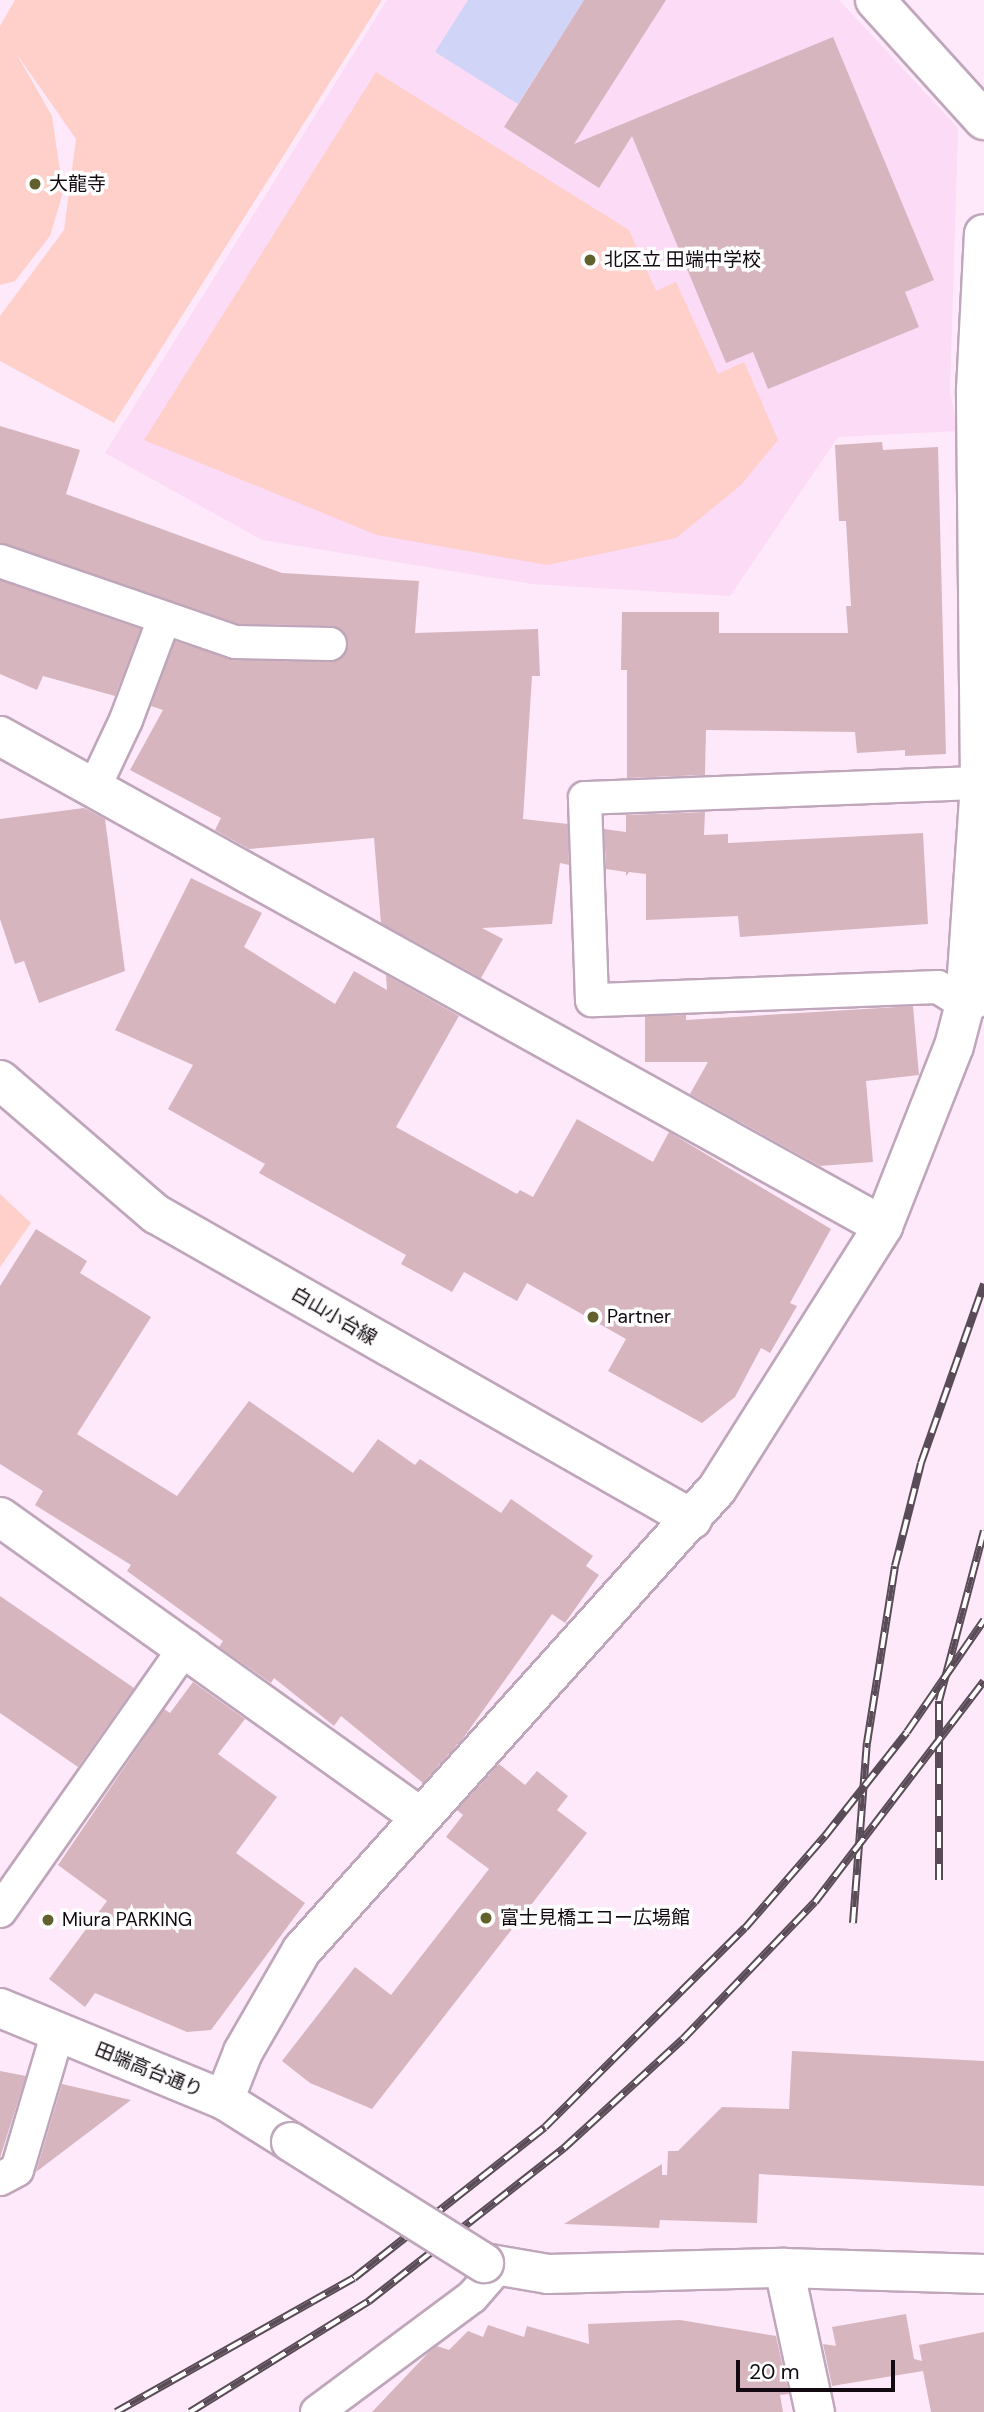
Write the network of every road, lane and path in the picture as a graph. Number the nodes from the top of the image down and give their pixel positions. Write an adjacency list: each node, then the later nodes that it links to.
1 (875, 0): 2 (street)
2 (984, 120)
3 (984, 234): 4 (street)
4 (980, 390): 9 (street)
5 (0, 561): 6 (lane)
6 (164, 619): 7 (lane); 10 (lane)
7 (330, 644)
8 (0, 736): 10 (street)
9 (980, 783): 11 (street); 11 (lane)
10 (94, 788): 13 (street)
11 (975, 999): 13 (street)
12 (0, 1080): 15 (street, 白山小台線)
13 (883, 1226): 15 (street)
14 (0, 1517): 16 (street)
15 (692, 1519): 17 (street)
16 (186, 1646): 17 (street); 18 (lane)
17 (418, 1816): 21 (street)
18 (0, 1911)
19 (0, 2008): 20 (street, 田端高台通り)
20 (58, 2032): 21 (street, 田端高台通り); 22 (lane)
21 (224, 2100): 23 (street, 田端高台通り, bridge)
22 (0, 2179)
23 (491, 2265): 24 (street); 26 (lane)
24 (784, 2268): 25 (street); 27 (street)
25 (984, 2274)
26 (317, 2412)
27 (815, 2412)

